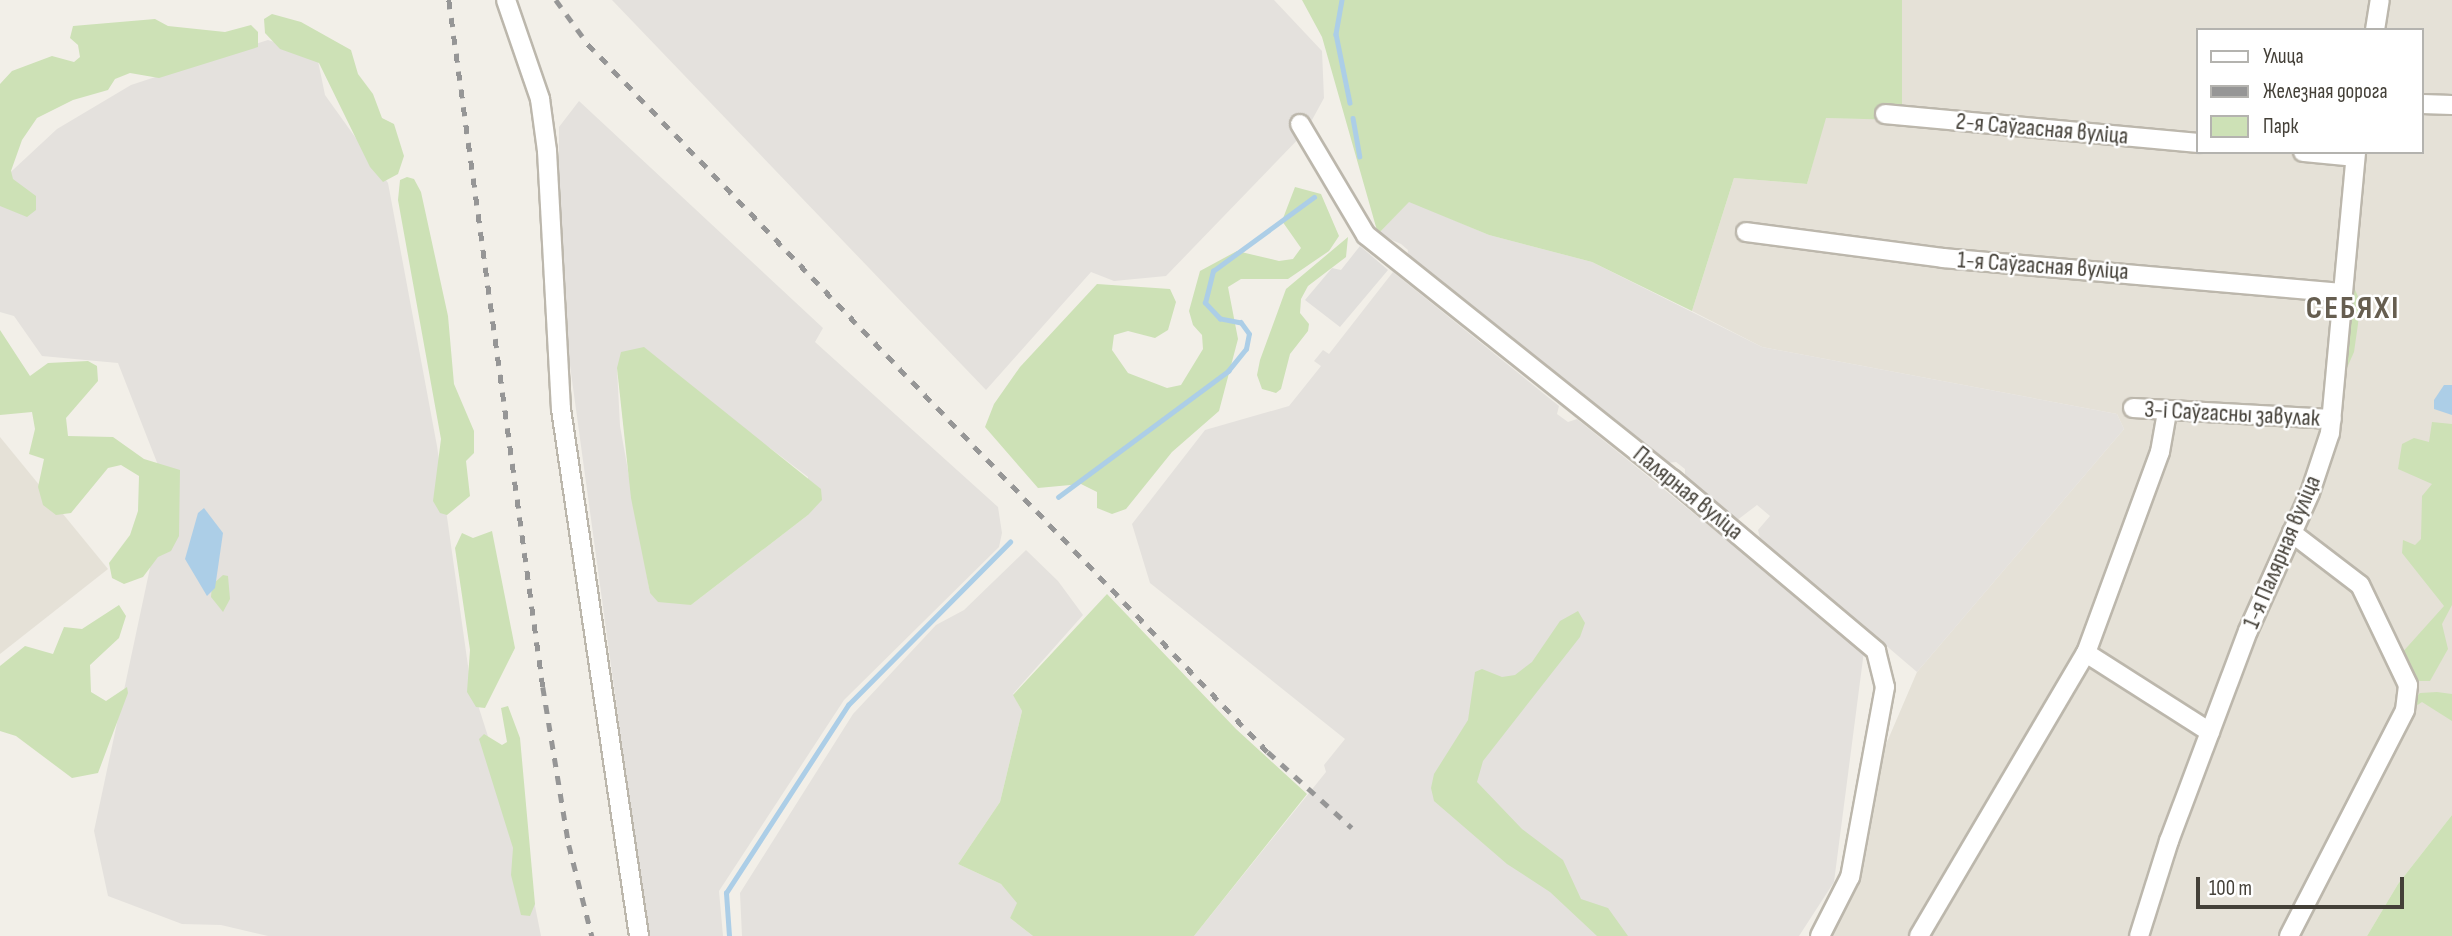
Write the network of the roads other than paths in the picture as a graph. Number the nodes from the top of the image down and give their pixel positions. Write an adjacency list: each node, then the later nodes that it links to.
1 (506, 0): 19 (street)
2 (2380, 0): 3 (street)
3 (2375, 28)
4 (2424, 104): 5 (street)
5 (2452, 105)
6 (1885, 114): 8 (street, 2-я Саўгасная вуліца)
7 (1300, 124): 20 (street, Палярная вуліца)
8 (2196, 143)
9 (2338, 154): 10 (street)
10 (2356, 155): 12 (street, 1-я Палярная вуліца)
11 (1746, 232): 12 (street, 1-я Саўгасная вуліца)
12 (2341, 293): 15 (street, 1-я Палярная вуліца)
13 (2133, 408): 14 (street, 3-і Саўгасны завулак)
14 (2167, 413): 15 (street, 3-і Саўгасны завулак); 17 (street)
15 (2332, 419): 16 (street, 1-я Палярная вуліца)
16 (2292, 533): 18 (street, 1-я Палярная вуліца); 23 (street)
17 (2086, 653): 18 (street); 21 (street)
18 (2210, 732): 22 (street, 1-я Палярная вуліца)
19 (639, 936)
20 (1820, 936)
21 (1919, 936)
22 (2139, 936)
23 (2289, 936)

